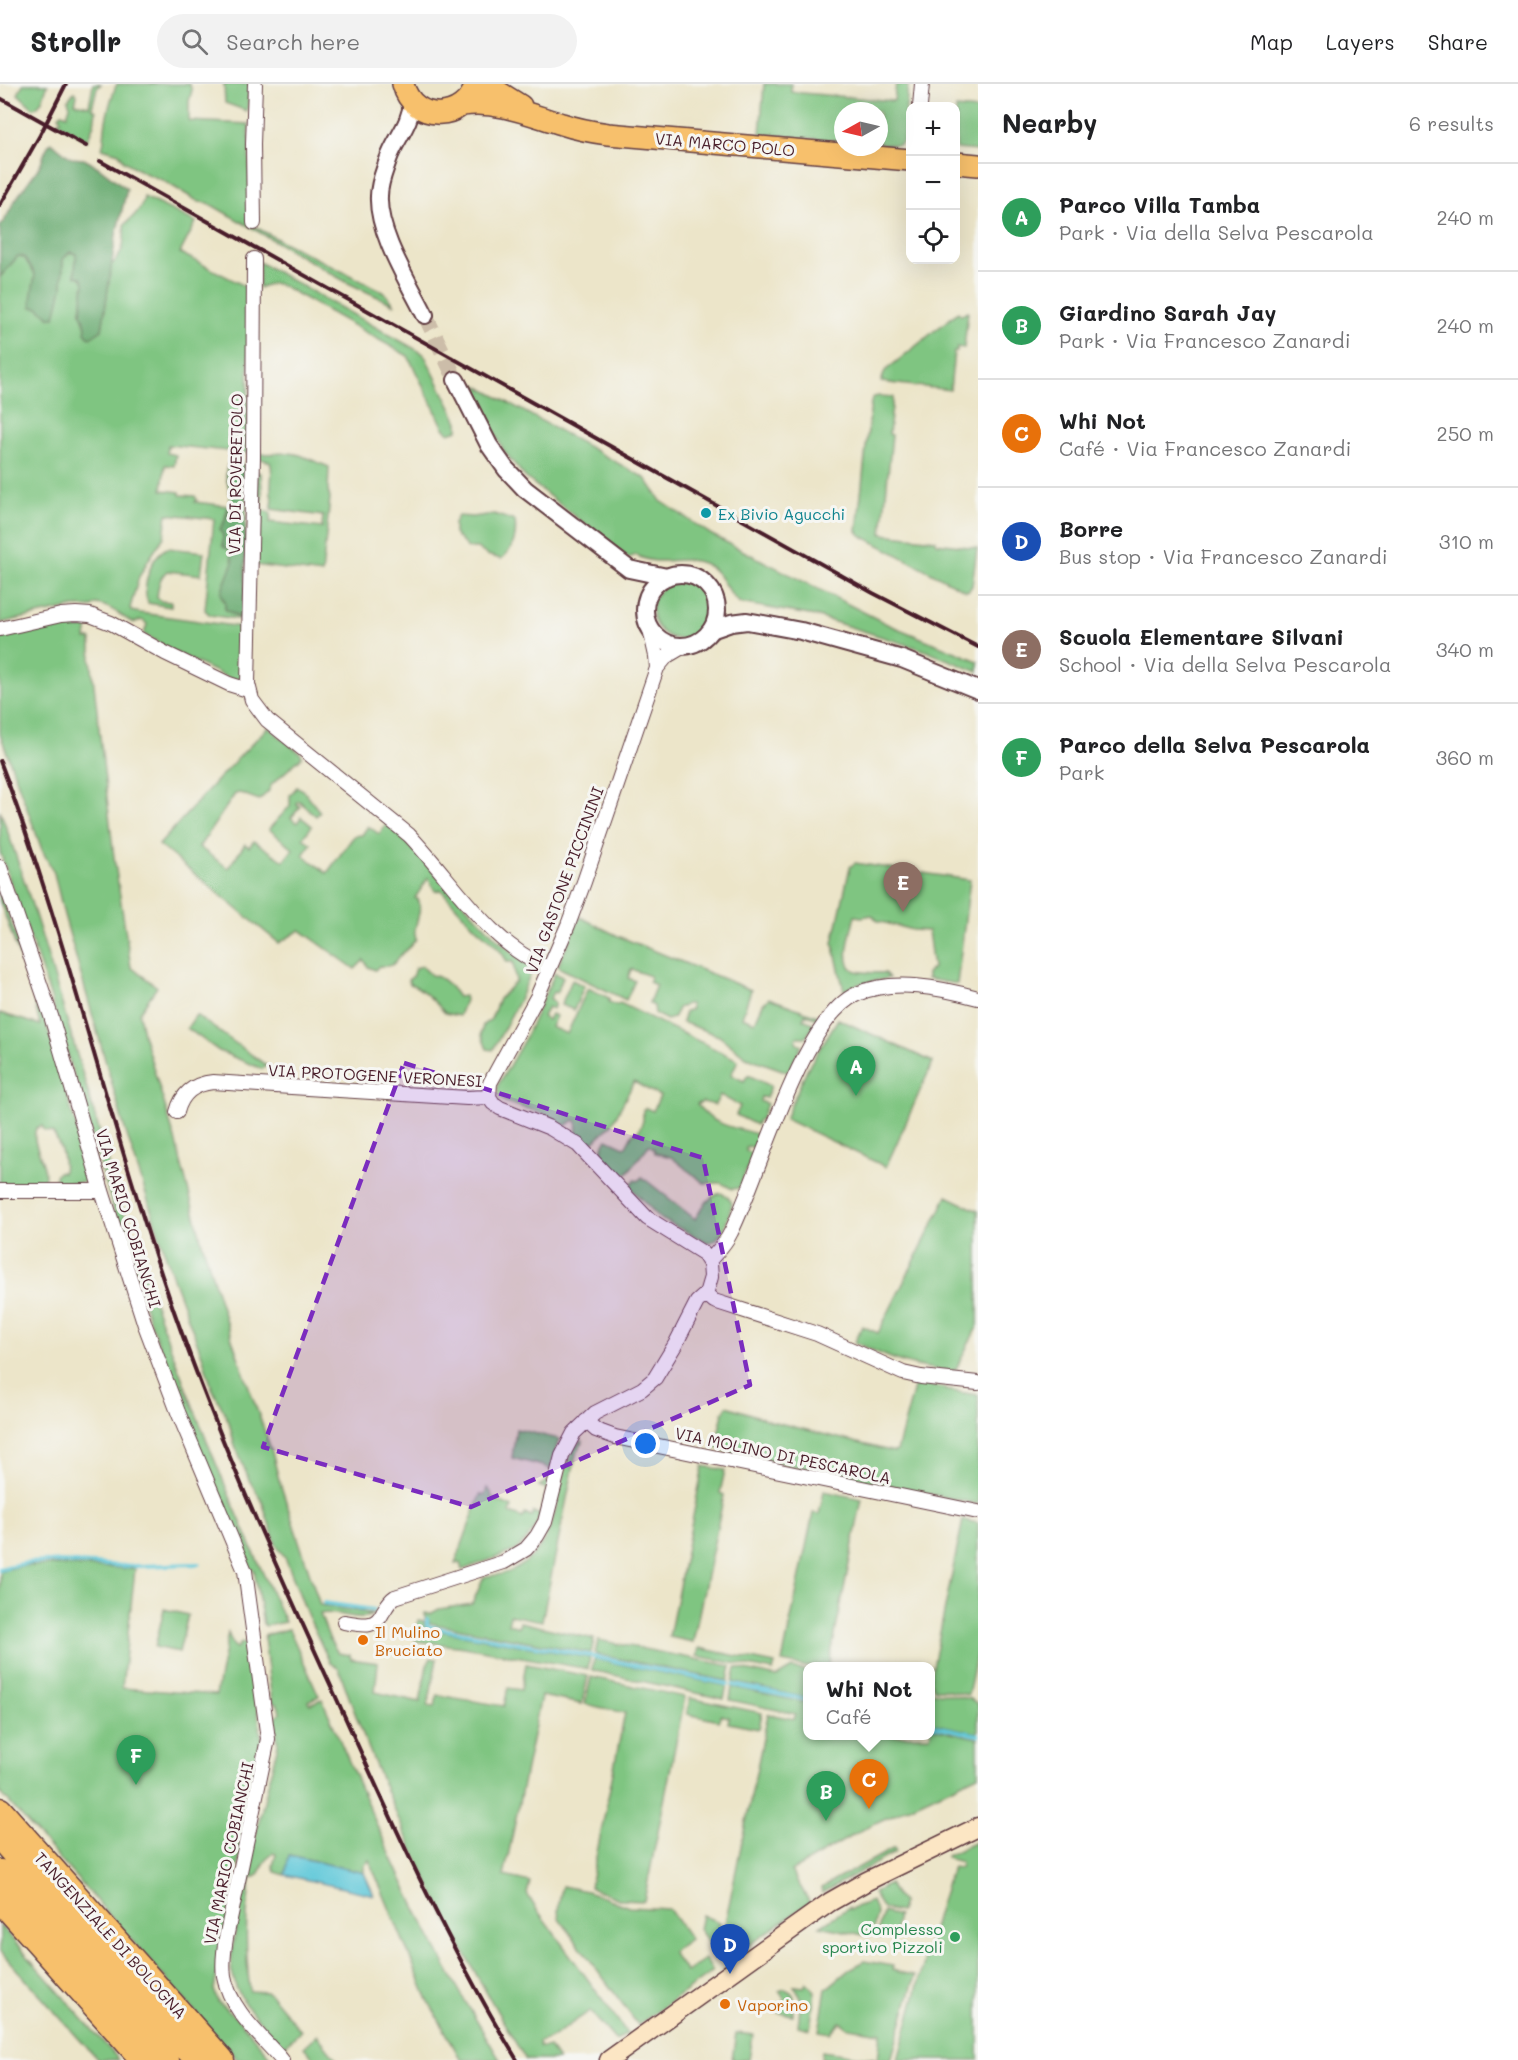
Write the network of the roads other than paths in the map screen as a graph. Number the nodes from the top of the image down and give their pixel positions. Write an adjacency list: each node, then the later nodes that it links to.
1 (255, 84): 14 (street)
2 (476, 84): 7 (main road)
3 (486, 84): 9 (main road, VIA MARCO POLO)
4 (922, 84): 6 (street)
5 (407, 93): 8 (main road); 13 (street)
6 (920, 102)
7 (463, 105): 8 (main road, VIA MARCO POLO); 9 (main road, VIA MARCO POLO)
8 (434, 113): 13 (street)
9 (542, 117): 10 (main road, VIA MARCO POLO)
10 (906, 160)
11 (960, 164): 12 (main road)
12 (978, 165)
13 (386, 167): 16 (street)
14 (254, 223)
15 (254, 259): 28 (street, VIA DI ROVERETOLO)
16 (425, 315)
17 (456, 380): 18 (street)
18 (629, 569): 19 (street); 21 (street)
19 (667, 577): 20 (street); 21 (street)
20 (716, 600): 22 (street); 25 (street)
21 (645, 606): 24 (street)
22 (747, 621): 25 (street); 29 (street)
23 (0, 629): 28 (street)
24 (650, 629): 26 (street); 27 (street, VIA GASTONE PICCININI)
25 (711, 630): 26 (street)
26 (684, 646): 27 (street)
27 (657, 668): 31 (street, VIA GASTONE PICCININI)
28 (248, 690): 31 (street)
29 (978, 690)
30 (0, 867): 36 (street, VIA MARIO COBIANCHI)
31 (549, 969): 33 (street, VIA GASTONE PICCININI)
32 (978, 998): 37 (street)
33 (489, 1096): 34 (street, VIA PROTOGENE VERONESI); 37 (street, VIA PROTOGENE VERONESI)
34 (177, 1112)
35 (0, 1191): 36 (street)
36 (102, 1191): 52 (street, VIA MARIO COBIANCHI)
37 (709, 1261): 38 (street)
38 (706, 1294): 39 (street); 40 (street)
39 (978, 1383)
40 (586, 1420): 41 (street, VIA MOLINO DI PESCAROLA); 42 (street)
41 (978, 1512)
42 (344, 1622)
43 (0, 1810): 51 (highway, TANGENZIALE DI BOLOGNA)
44 (978, 1827): 53 (main road)
45 (0, 1838): 50 (highway)
46 (0, 1872): 49 (highway)
47 (0, 1900): 48 (highway)
48 (143, 2060)
49 (167, 2060)
50 (198, 2060)
51 (222, 2060)
52 (282, 2060)
53 (609, 2060)

